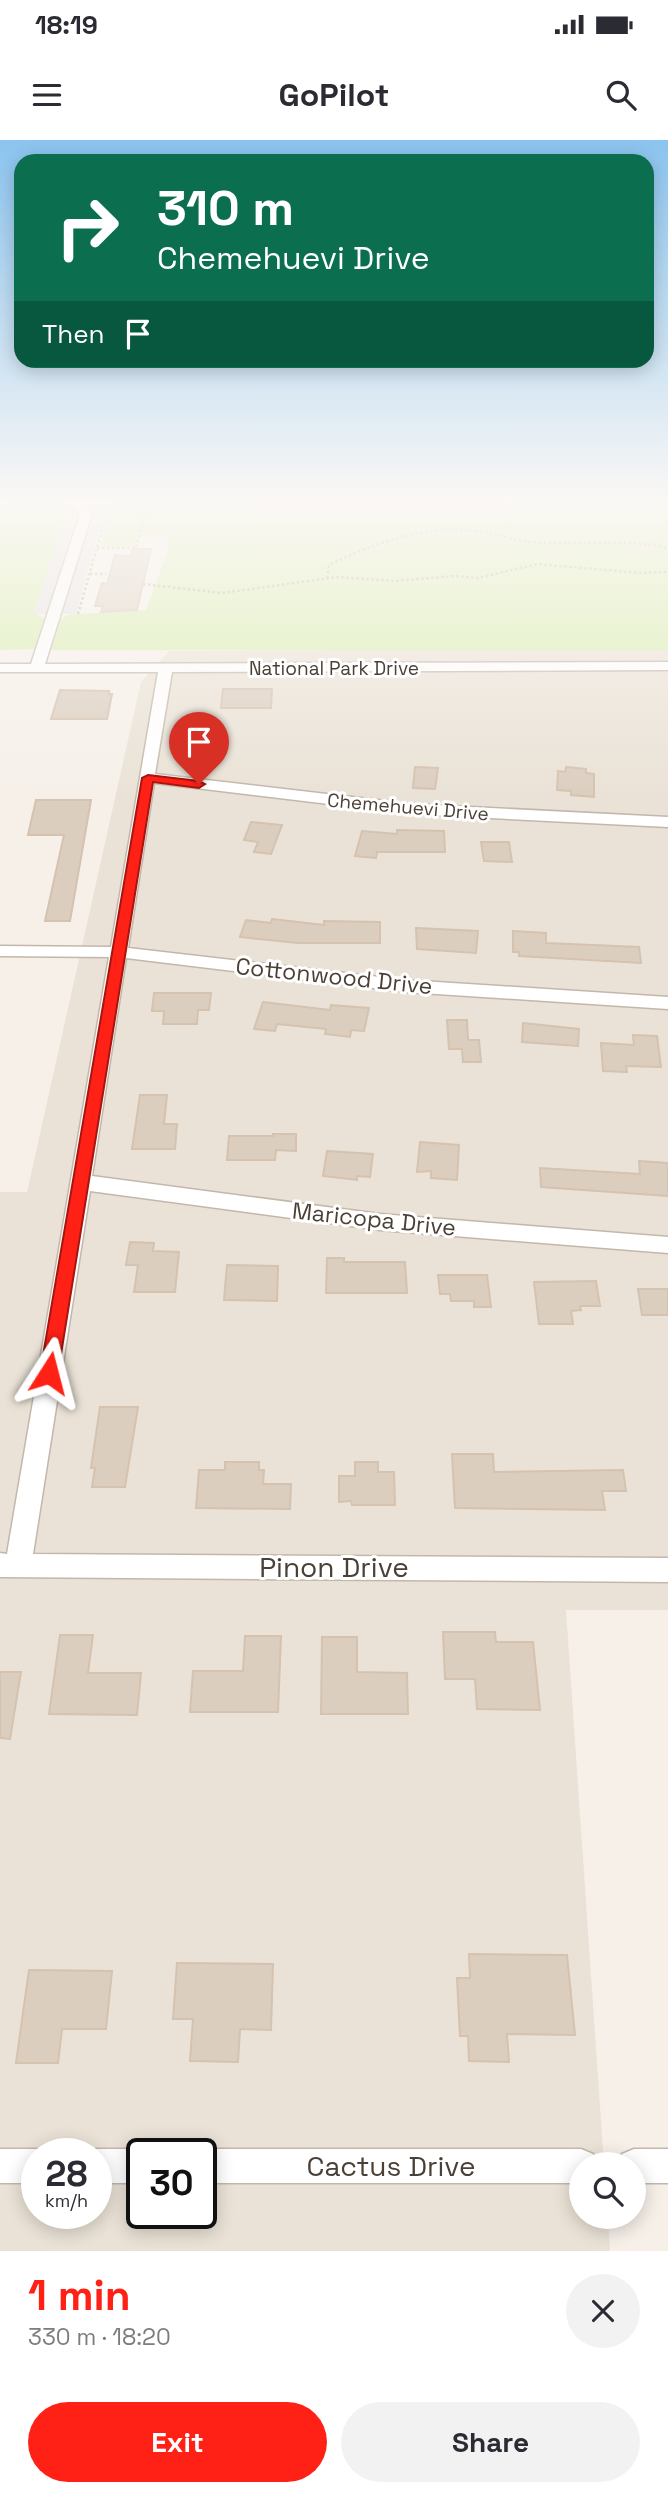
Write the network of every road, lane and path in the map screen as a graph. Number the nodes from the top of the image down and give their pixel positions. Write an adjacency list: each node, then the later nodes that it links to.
1 (59, 600): 6 (street)
2 (82, 600): 3 (path)
3 (78, 614)
4 (668, 666): 7 (street, National Park Drive)
5 (0, 668): 6 (street, National Park Drive)
6 (37, 668): 7 (street, National Park Drive)
7 (165, 668): 8 (street)
8 (148, 778): 9 (street, Chemehuevi Drive); 11 (street)
9 (668, 822)
10 (0, 951): 11 (street, Cottonwood Drive)
11 (118, 952): 12 (street, Cottonwood Drive); 13 (street)
12 (668, 1003)
13 (81, 1182): 14 (street, Maricopa Drive); 15 (street)
14 (668, 1245)
15 (9, 1564): 16 (street, Pinon Drive)
16 (668, 1570)
17 (0, 2166): 18 (street)
18 (21, 2166)
19 (217, 2166): 20 (street, Cactus Drive)
20 (569, 2166)
21 (646, 2166): 22 (street)
22 (668, 2166)

